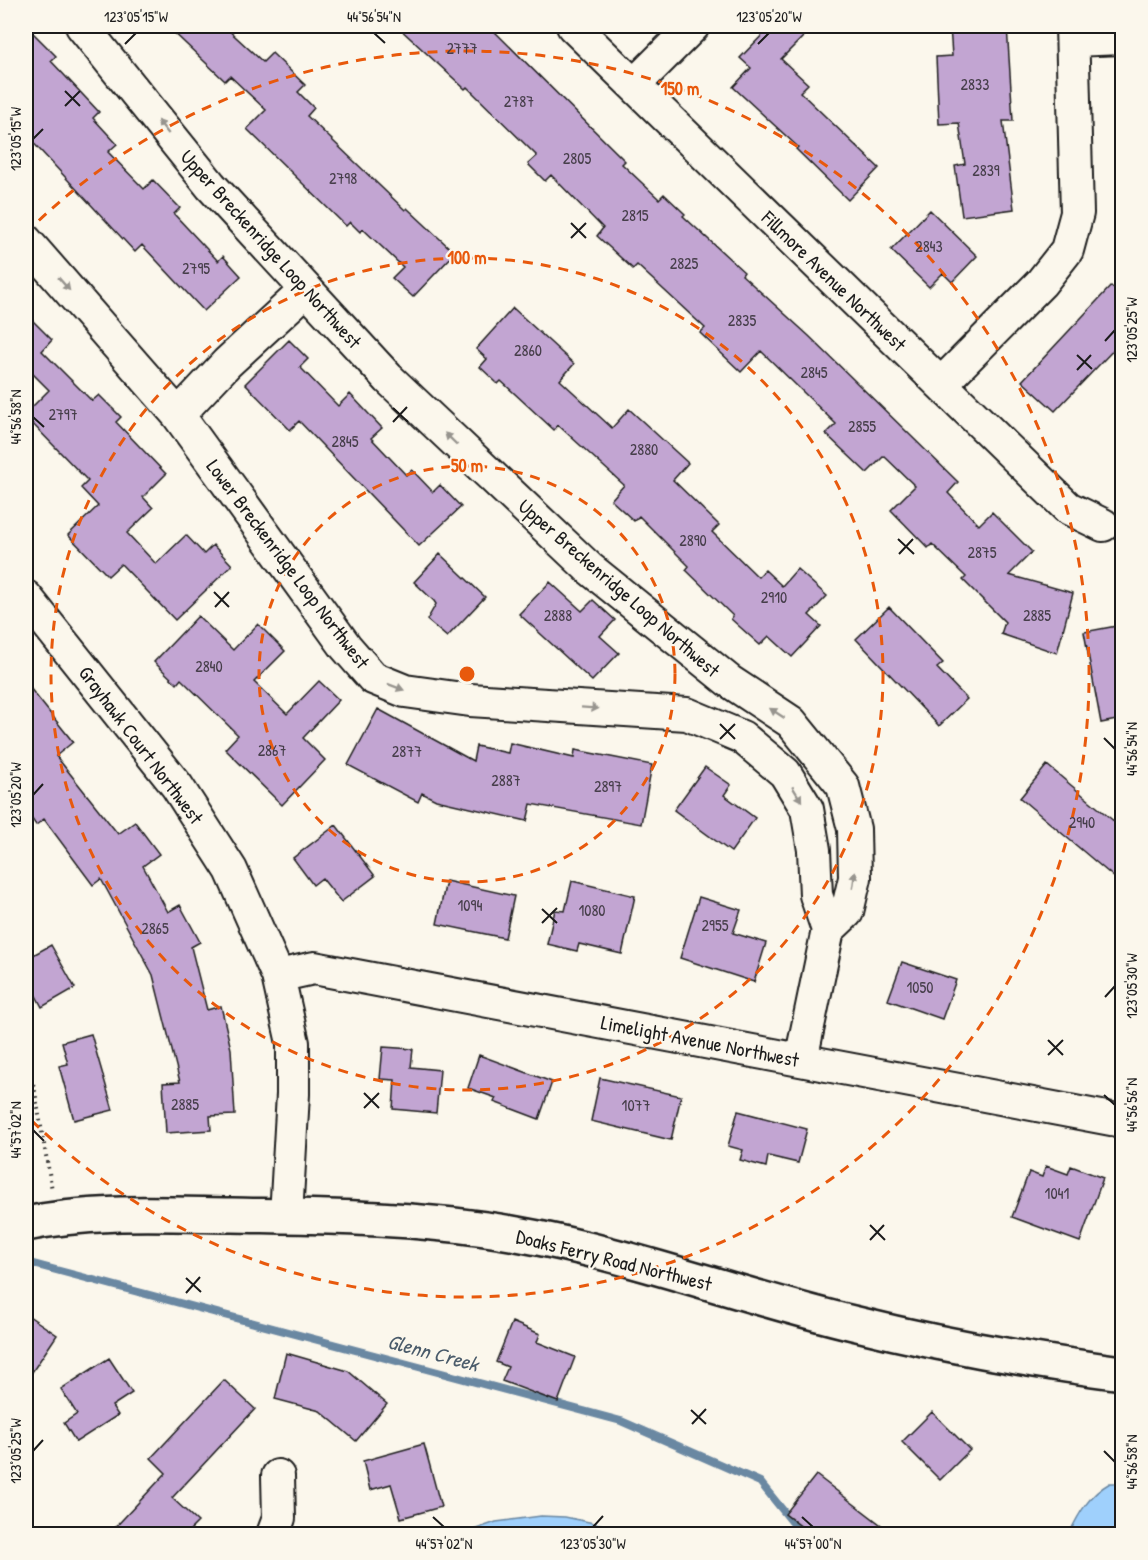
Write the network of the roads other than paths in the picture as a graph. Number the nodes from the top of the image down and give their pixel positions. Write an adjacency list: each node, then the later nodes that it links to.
1 (82, 26): 8 (street, Upper Breckenridge Loop Northwest, one-way to 1)
2 (573, 26): 6 (street, Fillmore Avenue Northwest)
3 (693, 26): 6 (street)
4 (1073, 33): 5 (street); 9 (street)
5 (1122, 38)
6 (634, 85): 9 (street, Fillmore Avenue Northwest)
7 (26, 241): 10 (street, Lower Breckenridge Loop Northwest, one-way to 10)
8 (304, 291): 10 (street); 13 (street, Upper Breckenridge Loop Northwest, one-way to 8)
9 (940, 384): 11 (street, Fillmore Avenue Northwest)
10 (178, 415): 13 (street, Lower Breckenridge Loop Northwest, one-way to 13)
11 (1103, 525)
12 (26, 597): 14 (street, Grayhawk Court Northwest)
13 (828, 930): 15 (street)
14 (278, 976): 15 (street, Limelight Avenue Northwest); 17 (street, Grayhawk Court Northwest)
15 (801, 1060): 16 (street, Limelight Avenue Northwest)
16 (1122, 1121)
17 (286, 1216): 18 (main road, Doaks Ferry Road Northwest); 19 (main road, Doaks Ferry Road Northwest)
18 (26, 1224)
19 (1122, 1373)
20 (278, 1476): 21 (street)
21 (273, 1534)

